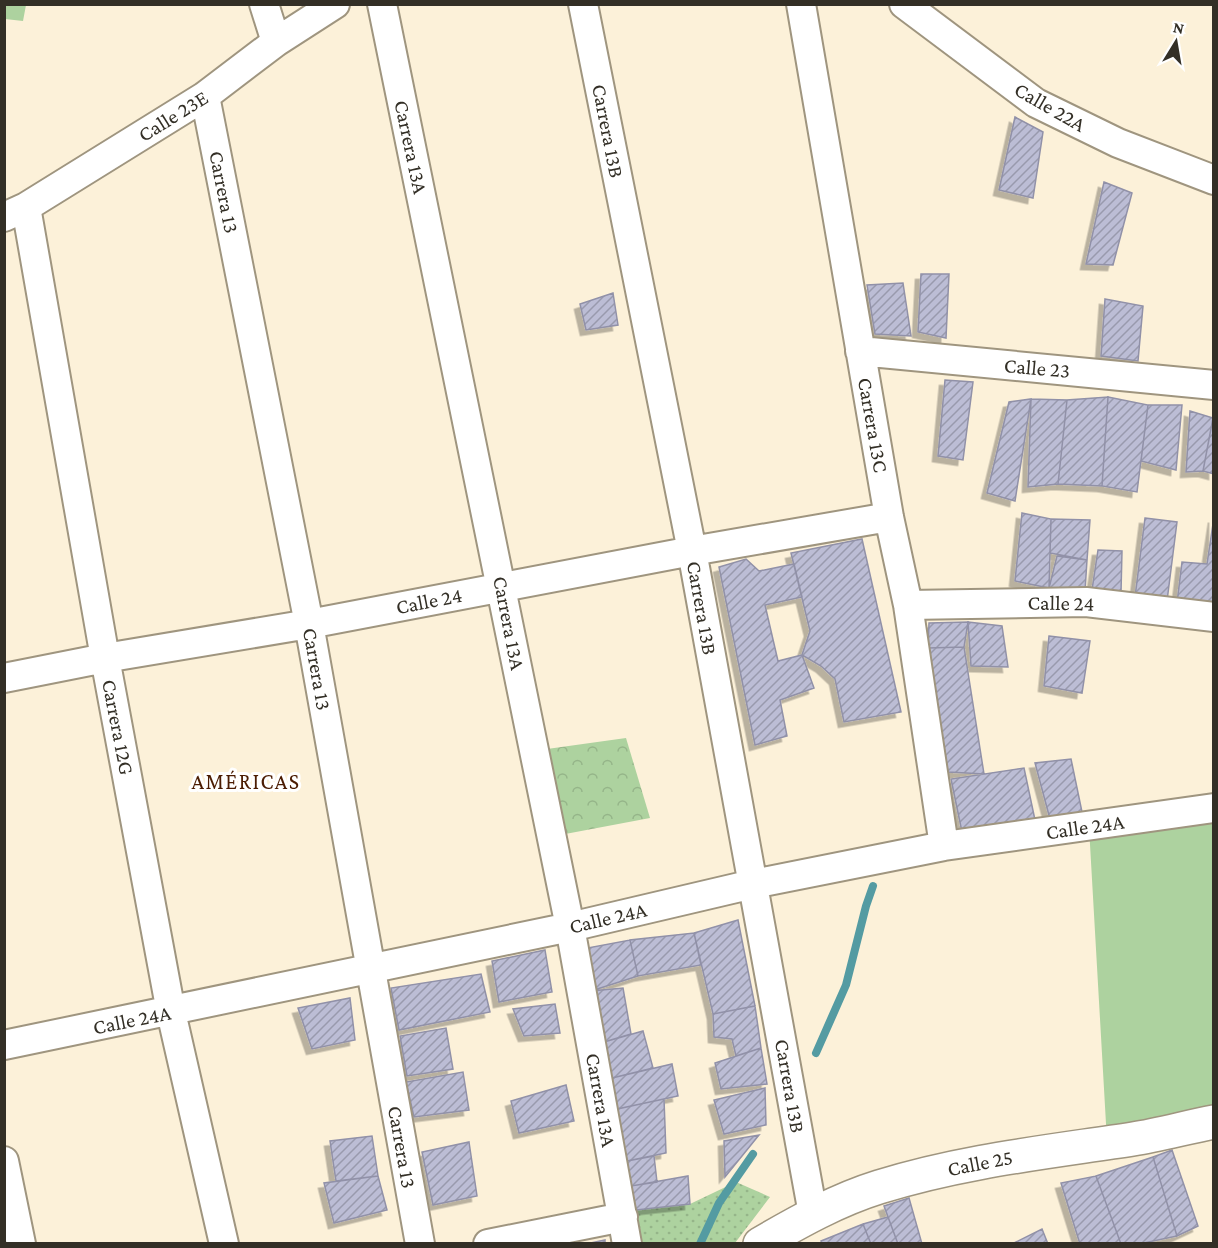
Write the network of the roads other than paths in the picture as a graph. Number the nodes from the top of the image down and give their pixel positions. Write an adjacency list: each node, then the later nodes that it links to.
1 (264, 4): 7 (street)
2 (335, 4): 7 (street, Calle 23E)
3 (382, 4): 15 (street, Carrera 13A)
4 (583, 4): 14 (street, Carrera 13B)
5 (801, 4): 11 (street, Carrera 13C)
6 (904, 4): 9 (street, Calle 22A)
7 (276, 42): 8 (street, Calle 23E)
8 (205, 96): 10 (street, Calle 23E); 18 (street, Carrera 13)
9 (1214, 180)
10 (15, 212): 19 (street, Carrera 12G)
11 (860, 351): 12 (street, Calle 23); 13 (street, Carrera 13C)
12 (1214, 385)
13 (889, 517): 14 (street, Calle 24); 16 (street, Carrera 13C)
14 (692, 551): 15 (street, Calle 24); 23 (street, Carrera 13B)
15 (502, 587): 18 (street, Calle 24); 24 (street, Carrera 13A)
16 (908, 605): 17 (street, Calle 24); 22 (street, Carrera 13C)
17 (1214, 617)
18 (309, 624): 19 (street, Calle 24); 25 (street, Carrera 13)
19 (105, 658): 20 (street, Calle 24); 26 (street, Carrera 12G)
20 (4, 678)
21 (1214, 808): 22 (street, Calle 24A)
22 (944, 846): 23 (street, Calle 24A)
23 (753, 884): 24 (street, Calle 24A); 30 (street, Carrera 13B)
24 (570, 927): 25 (street, Calle 24A); 31 (street, Carrera 13A)
25 (370, 968): 26 (street, Calle 24A); 34 (street, Carrera 13)
26 (171, 1012): 27 (street, Calle 24A); 33 (street, Carrera 12G)
27 (4, 1045)
28 (1214, 1122): 30 (street, Calle 25)
29 (4, 1161): 32 (street)
30 (813, 1214): 36 (street, Calle 25)
31 (625, 1230): 35 (street)
32 (21, 1244)
33 (224, 1244)
34 (420, 1244)
35 (488, 1244)
36 (760, 1244)

